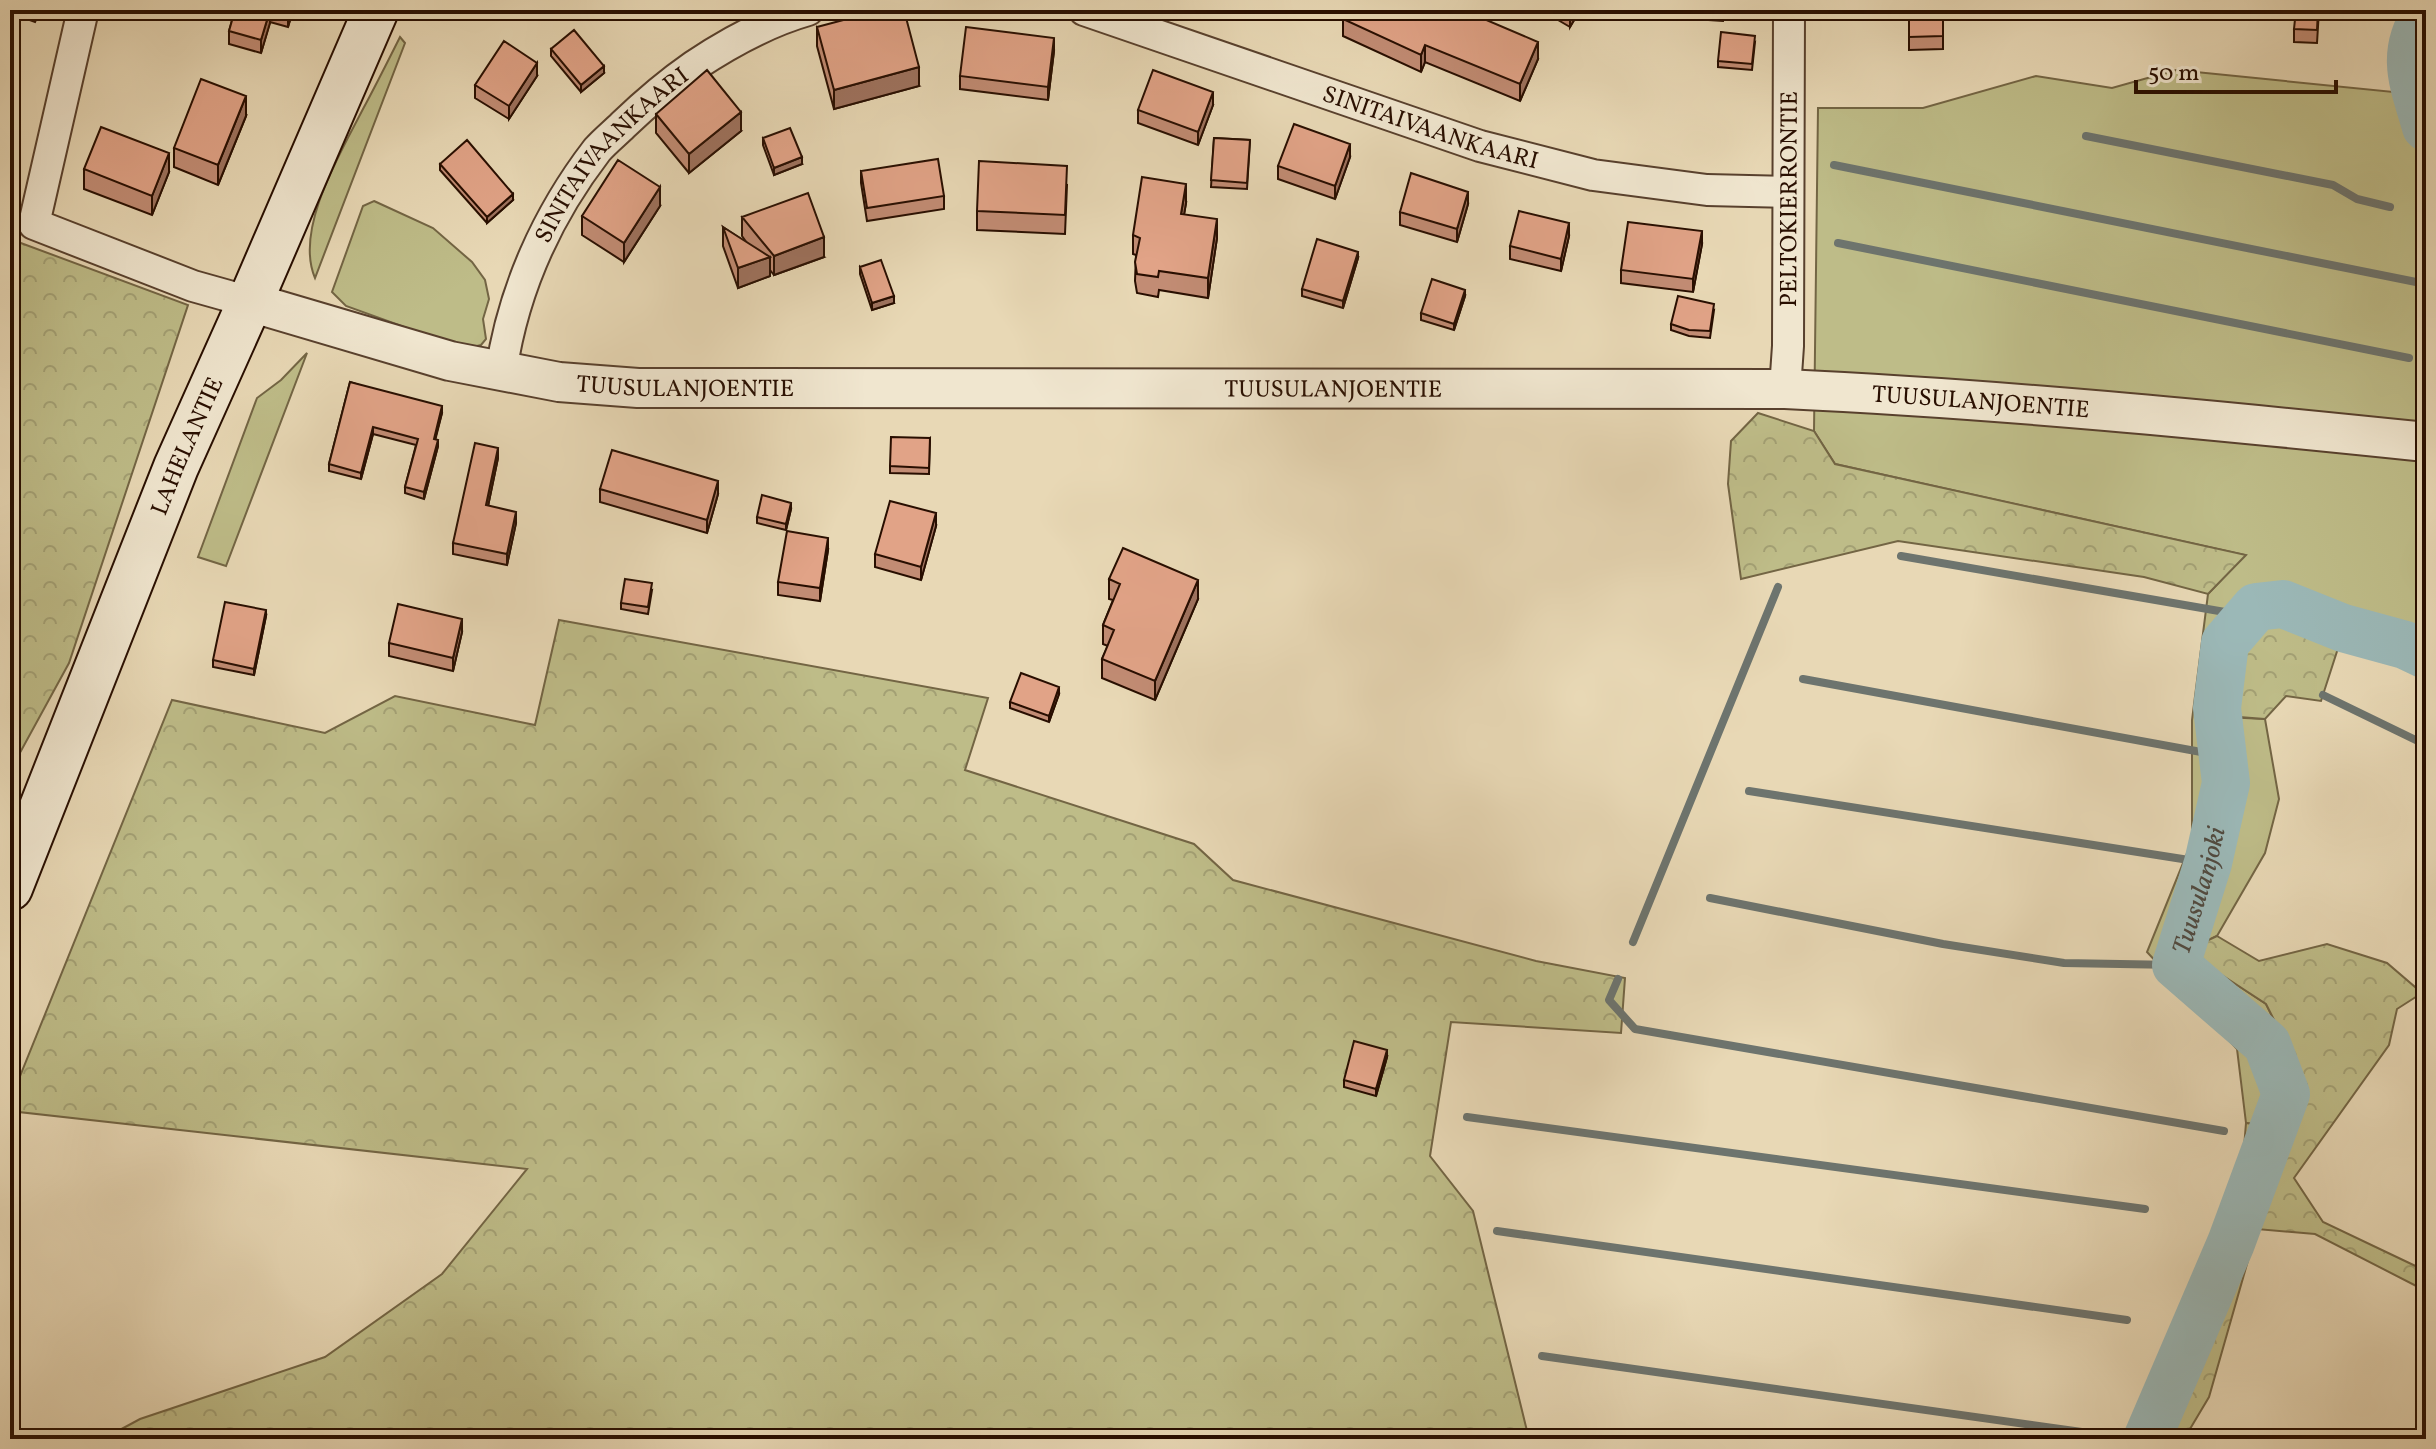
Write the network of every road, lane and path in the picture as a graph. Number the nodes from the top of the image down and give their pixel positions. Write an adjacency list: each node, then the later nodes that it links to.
1 (83, 10): 7 (street)
2 (376, 10): 7 (main road, LAHELANTIE)
3 (808, 10): 8 (street, SINITAIVAANKAARI)
4 (1084, 10): 6 (street, SINITAIVAANKAARI)
5 (1789, 10): 6 (street, PELTOKIERRONTIE)
6 (1787, 192): 9 (street, PELTOKIERRONTIE)
7 (250, 302): 8 (street, TUUSULANJOENTIE); 11 (main road, LAHELANTIE)
8 (501, 372): 9 (street, TUUSULANJOENTIE)
9 (1785, 389): 10 (street, TUUSULANJOENTIE)
10 (2426, 442)
11 (14, 867)

